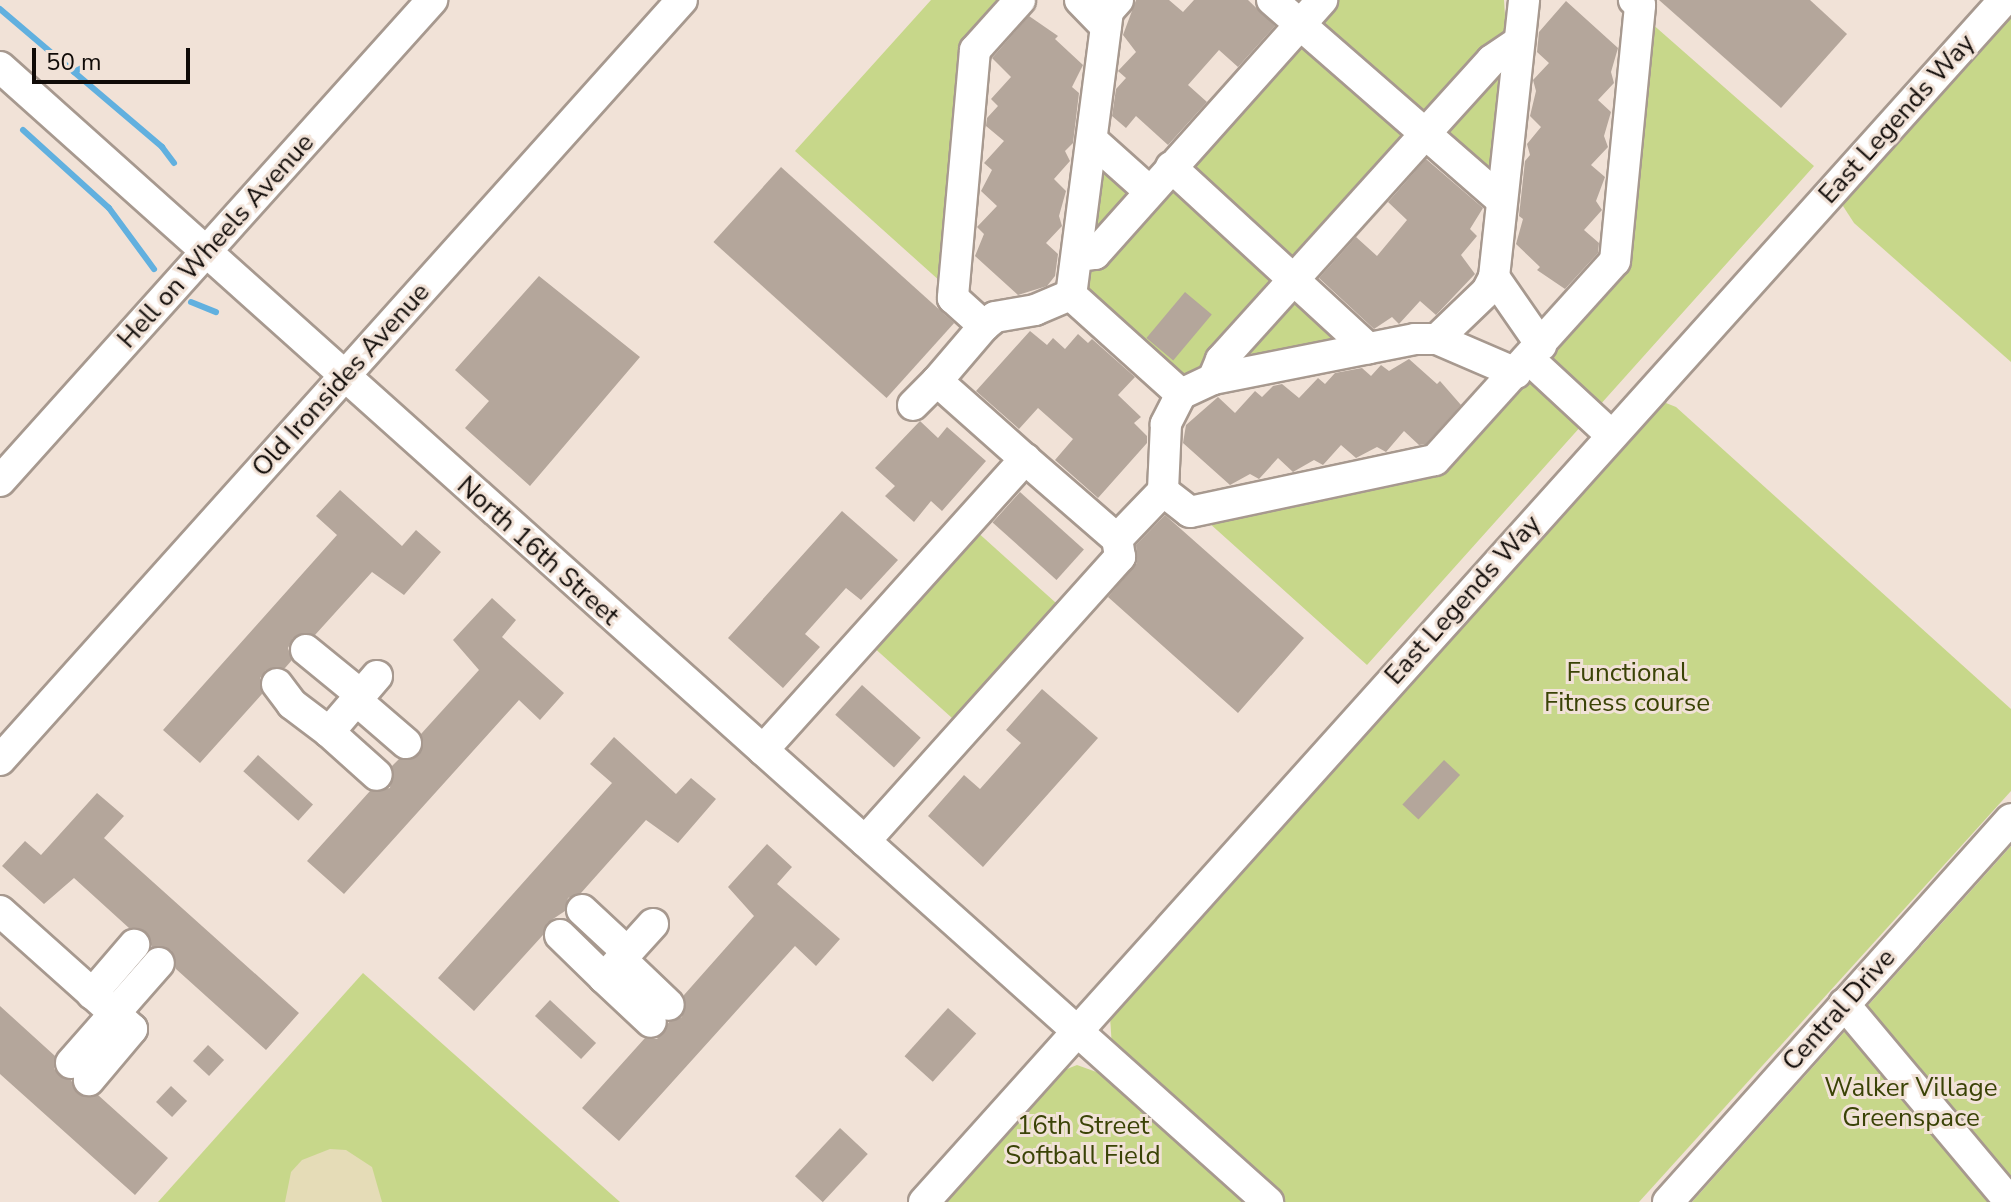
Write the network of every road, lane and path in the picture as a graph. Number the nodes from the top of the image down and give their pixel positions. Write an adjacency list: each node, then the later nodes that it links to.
1 (432, 0): 19 (street, Hell on Wheels Avenue)
2 (1020, 0): 24 (street)
3 (1080, 0): 10 (street)
4 (1272, 0): 11 (street)
5 (1322, 0): 11 (street)
6 (1525, 0): 12 (street)
7 (1634, 0): 27 (street)
8 (2004, 0): 33 (street, East Legends Way)
9 (672, 4): 28 (street, Old Ironsides Avenue)
10 (1112, 13): 15 (street)
11 (1300, 24): 14 (street); 16 (street)
12 (1516, 44): 14 (street); 18 (street)
13 (0, 67): 19 (street, North 16th Street)
14 (1424, 135): 18 (street); 22 (street)
15 (1092, 140): 17 (street); 20 (street)
16 (1171, 167): 17 (street); 22 (street)
17 (1149, 191): 20 (street)
18 (1499, 198): 21 (street)
19 (204, 252): 28 (street, North 16th Street); 35 (street, Hell on Wheels Avenue)
20 (1078, 256): 23 (street)
21 (1494, 277): 25 (street); 27 (street)
22 (1293, 280): 26 (street); 29 (street)
23 (1071, 295): 24 (street); 31 (street)
24 (984, 326): 30 (street)
25 (1437, 339): 26 (street); 27 (street)
26 (1368, 348): 29 (street)
27 (1529, 359): 33 (street); 36 (street)
28 (343, 378): 43 (street, North 16th Street); 44 (street, Old Ironsides Avenue)
29 (1213, 379): 31 (street)
30 (937, 381): 32 (street); 34 (street)
31 (1181, 394): 36 (street)
32 (913, 405)
33 (1610, 434): 59 (street, East Legends Way)
34 (1025, 459): 37 (street); 43 (street)
35 (0, 481)
36 (1163, 491): 37 (street)
37 (1117, 539): 47 (street)
38 (306, 650): 40 (street)
39 (277, 684): 41 (street)
40 (365, 690): 41 (street); 42 (street)
41 (329, 732): 45 (street)
42 (406, 743)
43 (763, 750): 47 (street, North 16th Street)
44 (0, 760)
45 (377, 775)
46 (2011, 819): 56 (street, Central Drive)
47 (865, 841): 59 (street, North 16th Street)
48 (582, 910): 54 (street)
49 (0, 911): 55 (street)
50 (653, 924): 54 (street)
51 (560, 935): 54 (street)
52 (134, 945): 55 (street)
53 (159, 963): 58 (street)
54 (618, 963): 57 (street)
55 (80, 984): 58 (street)
56 (1844, 1004): 63 (street, Central Drive); 64 (street)
57 (660, 1013)
58 (115, 1014): 60 (street)
59 (1077, 1033): 61 (street, East Legends Way); 62 (street, North 16th Street)
60 (80, 1072)
61 (924, 1202)
62 (1268, 1202)
63 (1668, 1202)
64 (2010, 1202)

